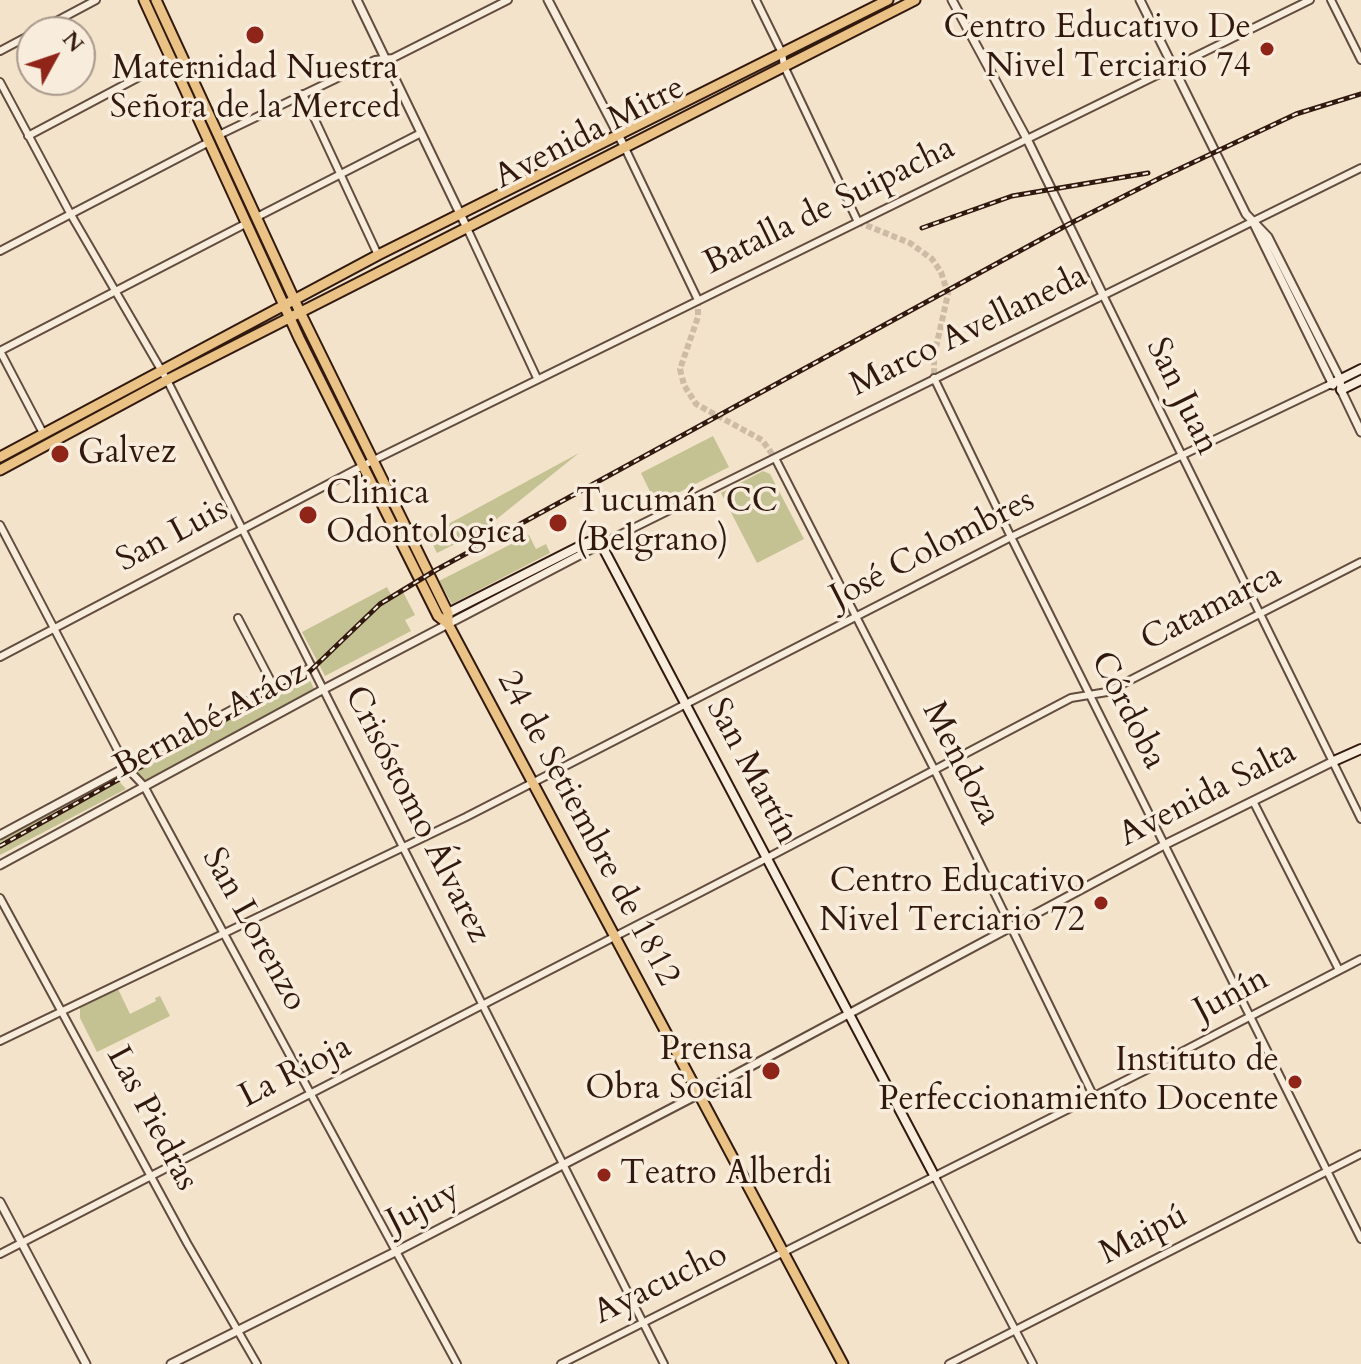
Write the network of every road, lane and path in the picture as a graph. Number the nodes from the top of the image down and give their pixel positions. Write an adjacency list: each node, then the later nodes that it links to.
1 (96, 0): 14 (street)
2 (144, 0): 17 (main road, 24 de Setiembre de 1812)
3 (156, 0): 24 (main road, 24 de Setiembre de 1812)
4 (357, 0): 16 (street)
5 (508, 0): 16 (street)
6 (548, 0): 25 (street)
7 (756, 0): 15 (street)
8 (888, 0): 15 (main road, Avenida Mitre)
9 (915, 0): 19 (main road, Avenida Mitre)
10 (952, 0): 27 (street, San Juan)
11 (1140, 0): 20 (street)
12 (1310, 0): 20 (street, Batalla de Suipacha)
13 (1331, 0): 18 (street)
14 (66, 16)
15 (782, 53): 19 (street); 25 (main road, Avenida Mitre)
16 (386, 58): 22 (street); 23 (street)
17 (171, 60): 26 (street); 28 (main road, 24 de Setiembre de 1812)
18 (1361, 60)
19 (784, 66): 29 (main road, Avenida Mitre); 35 (street)
20 (1174, 68): 27 (street, Batalla de Suipacha); 36 (street)
21 (0, 82): 26 (street, Crisóstomo Álvarez)
22 (303, 94): 24 (street); 31 (street)
23 (421, 133): 31 (street); 33 (street)
24 (219, 135): 34 (main road, 24 de Setiembre de 1812)
25 (618, 135): 29 (street); 33 (main road, Avenida Mitre)
26 (28, 136): 32 (street, Crisóstomo Álvarez)
27 (1027, 139): 35 (street, Batalla de Suipacha); 45 (street, San Juan)
28 (209, 142): 32 (street); 37 (main road, 24 de Setiembre de 1812)
29 (624, 146): 38 (main road, Avenida Mitre); 48 (street)
30 (1361, 168): 36 (street, Marco Avellaneda)
31 (340, 175): 34 (street); 40 (street)
32 (70, 213): 39 (street); 44 (street, Crisóstomo Álvarez)
33 (460, 213): 38 (street); 40 (main road, Avenida Mitre)
34 (257, 217): 41 (main road, 24 de Setiembre de 1812)
35 (858, 222): 48 (street, Batalla de Suipacha)
36 (1253, 222): 45 (street, Marco Avellaneda); 61 (street); 63 (street)
37 (247, 223): 42 (main road, 24 de Setiembre de 1812); 44 (street)
38 (466, 226): 47 (main road, Avenida Mitre); 59 (street)
39 (0, 251)
40 (378, 255): 43 (main road, Avenida Mitre)
41 (280, 266): 43 (main road); 46 (main road, 24 de Setiembre de 1812)
42 (274, 282): 49 (main road, 24 de Setiembre de 1812); 51 (main road)
43 (320, 286): 46 (main road, Avenida Mitre)
44 (114, 290): 56 (street); 58 (street, Crisóstomo Álvarez)
45 (1103, 295): 60 (street, Marco Avellaneda); 67 (street, San Juan)
46 (295, 299): 49 (main road, Avenida Mitre); 50 (main road, 24 de Setiembre de 1812)
47 (326, 299): 50 (main road, Avenida Mitre); 54 (main road)
48 (698, 300): 59 (street, Batalla de Suipacha)
49 (284, 305): 51 (main road, Avenida Mitre); 52 (main road, 24 de Setiembre de 1812)
50 (300, 312): 52 (main road, Avenida Mitre); 54 (main road, 24 de Setiembre de 1812)
51 (263, 316): 58 (main road, Avenida Mitre)
52 (290, 317): 53 (main road, Avenida Mitre); 55 (main road, 24 de Setiembre de 1812)
53 (273, 326): 55 (main road); 58 (main road, Avenida Mitre)
54 (311, 334): 70 (main road, 24 de Setiembre de 1812)
55 (299, 338): 70 (main road, 24 de Setiembre de 1812)
56 (0, 351): 66 (street)
57 (1361, 369): 61 (main road, José Colombres)
58 (164, 375): 66 (main road); 71 (main road); 73 (street, Crisóstomo Álvarez)
59 (537, 378): 70 (street, Batalla de Suipacha)
60 (934, 378): 69 (street, Marco Avellaneda); 74 (street, Córdoba)
61 (1340, 379): 63 (main road, José Colombres); 64 (street)
62 (1361, 380): 64 (main road)
63 (1331, 384): 64 (street); 67 (street, José Colombres)
64 (1341, 390): 65 (street)
65 (1361, 432)
66 (43, 433): 68 (main road)
67 (1181, 456): 74 (street, José Colombres); 77 (street, San Juan)
68 (0, 457)
69 (775, 458): 75 (street, Marco Avellaneda); 79 (street, Mendoza)
70 (367, 463): 73 (street, San Luis); 80 (main road, 24 de Setiembre de 1812)
71 (0, 470)
72 (0, 525): 81 (street, San Lorenzo)
73 (242, 528): 81 (street, San Luis); 83 (street, Crisóstomo Álvarez)
74 (1011, 537): 79 (street, José Colombres); 86 (street, Córdoba)
75 (601, 544): 80 (main road, Marco Avellaneda); 87 (main road, San Martín)
76 (1361, 562): 77 (street, Catamarca)
77 (1260, 614): 86 (street, Catamarca); 89 (street, San Juan)
78 (238, 618): 84 (street)
79 (857, 618): 87 (street, José Colombres); 91 (street, Mendoza)
80 (448, 619): 85 (street, Bernabé Aráoz); 92 (main road, 24 de Setiembre de 1812)
81 (53, 630): 82 (street, San Luis); 90 (street, San Lorenzo)
82 (0, 657)
83 (312, 667): 84 (street, Bernabé Aráoz); 85 (street, Crisóstomo Álvarez)
84 (275, 689): 90 (street, Bernabé Aráoz)
85 (324, 689): 93 (street, Bernabé Aráoz); 98 (street, Crisóstomo Álvarez)
86 (1089, 695): 91 (street, Catamarca); 97 (street, Córdoba)
87 (687, 705): 92 (street, José Colombres); 99 (main road, San Martín)
88 (1361, 749): 89 (main road, Avenida Salta)
89 (1334, 761): 94 (street, Avenida Salta); 95 (street, San Juan)
90 (127, 768): 93 (street, San Lorenzo); 96 (street, Bernabé Aráoz)
91 (934, 769): 99 (street, Catamarca); 102 (street, Mendoza)
92 (532, 782): 98 (street, José Colombres); 104 (main road, 24 de Setiembre de 1812)
93 (144, 786): 100 (street, Bernabé Aráoz); 103 (street, San Lorenzo)
94 (1253, 801): 97 (street, Avenida Salta); 106 (street)
95 (1361, 819)
96 (0, 835)
97 (1166, 844): 102 (street, Avenida Salta); 110 (street, Córdoba)
98 (403, 847): 103 (street, José Colombres); 107 (street, Crisóstomo Álvarez)
99 (767, 858): 104 (street, Catamarca); 109 (main road, San Martín)
100 (0, 865)
101 (0, 898): 108 (street, Las Piedras)
102 (1011, 925): 109 (street, Avenida Salta); 114 (street, Mendoza)
103 (224, 932): 108 (street, José Colombres); 112 (street, San Lorenzo)
104 (615, 937): 107 (street, La Rioja); 113 (main road, 24 de Setiembre de 1812)
105 (1361, 959): 106 (street, Junín)
106 (1339, 970): 110 (street, Junín)
107 (483, 1005): 112 (street, La Rioja); 116 (street, Crisóstomo Álvarez)
108 (62, 1011): 111 (street, José Colombres); 118 (street, Las Piedras)
109 (849, 1013): 113 (street, Avenida Salta); 119 (main road, San Martín)
110 (1251, 1015): 114 (street, Junín); 117 (street, Córdoba)
111 (0, 1041)
112 (313, 1094): 118 (street, La Rioja); 123 (street, San Lorenzo)
113 (699, 1094): 116 (street, Jujuy); 124 (main road, 24 de Setiembre de 1812)
114 (1093, 1095): 119 (street, Junín)
115 (1361, 1154): 117 (street, Maipú)
116 (564, 1164): 123 (street, Jujuy); 126 (street, Crisóstomo Álvarez)
117 (1327, 1170): 121 (street, Córdoba); 128 (street, Maipú)
118 (151, 1174): 122 (street, La Rioja); 127 (street, Las Piedras)
119 (935, 1177): 124 (street, Junín); 128 (street, San Martín)
120 (0, 1202): 122 (street)
121 (1361, 1239)
122 (22, 1242): 125 (street, La Rioja); 129 (street)
123 (397, 1251): 127 (street, Jujuy); 132 (street, San Lorenzo)
124 (784, 1253): 126 (street, Ayacucho); 135 (main road, 24 de Setiembre de 1812)
125 (0, 1254)
126 (643, 1321): 133 (street, Ayacucho); 134 (street, Crisóstomo Álvarez)
127 (238, 1330): 130 (street, Jujuy); 131 (street, Las Piedras)
128 (1015, 1330): 136 (street, Maipú); 137 (street, San Martín)
129 (86, 1364)
130 (171, 1364)
131 (257, 1364)
132 (457, 1364)
133 (561, 1364)
134 (664, 1364)
135 (843, 1364)
136 (949, 1364)
137 (1033, 1364)

